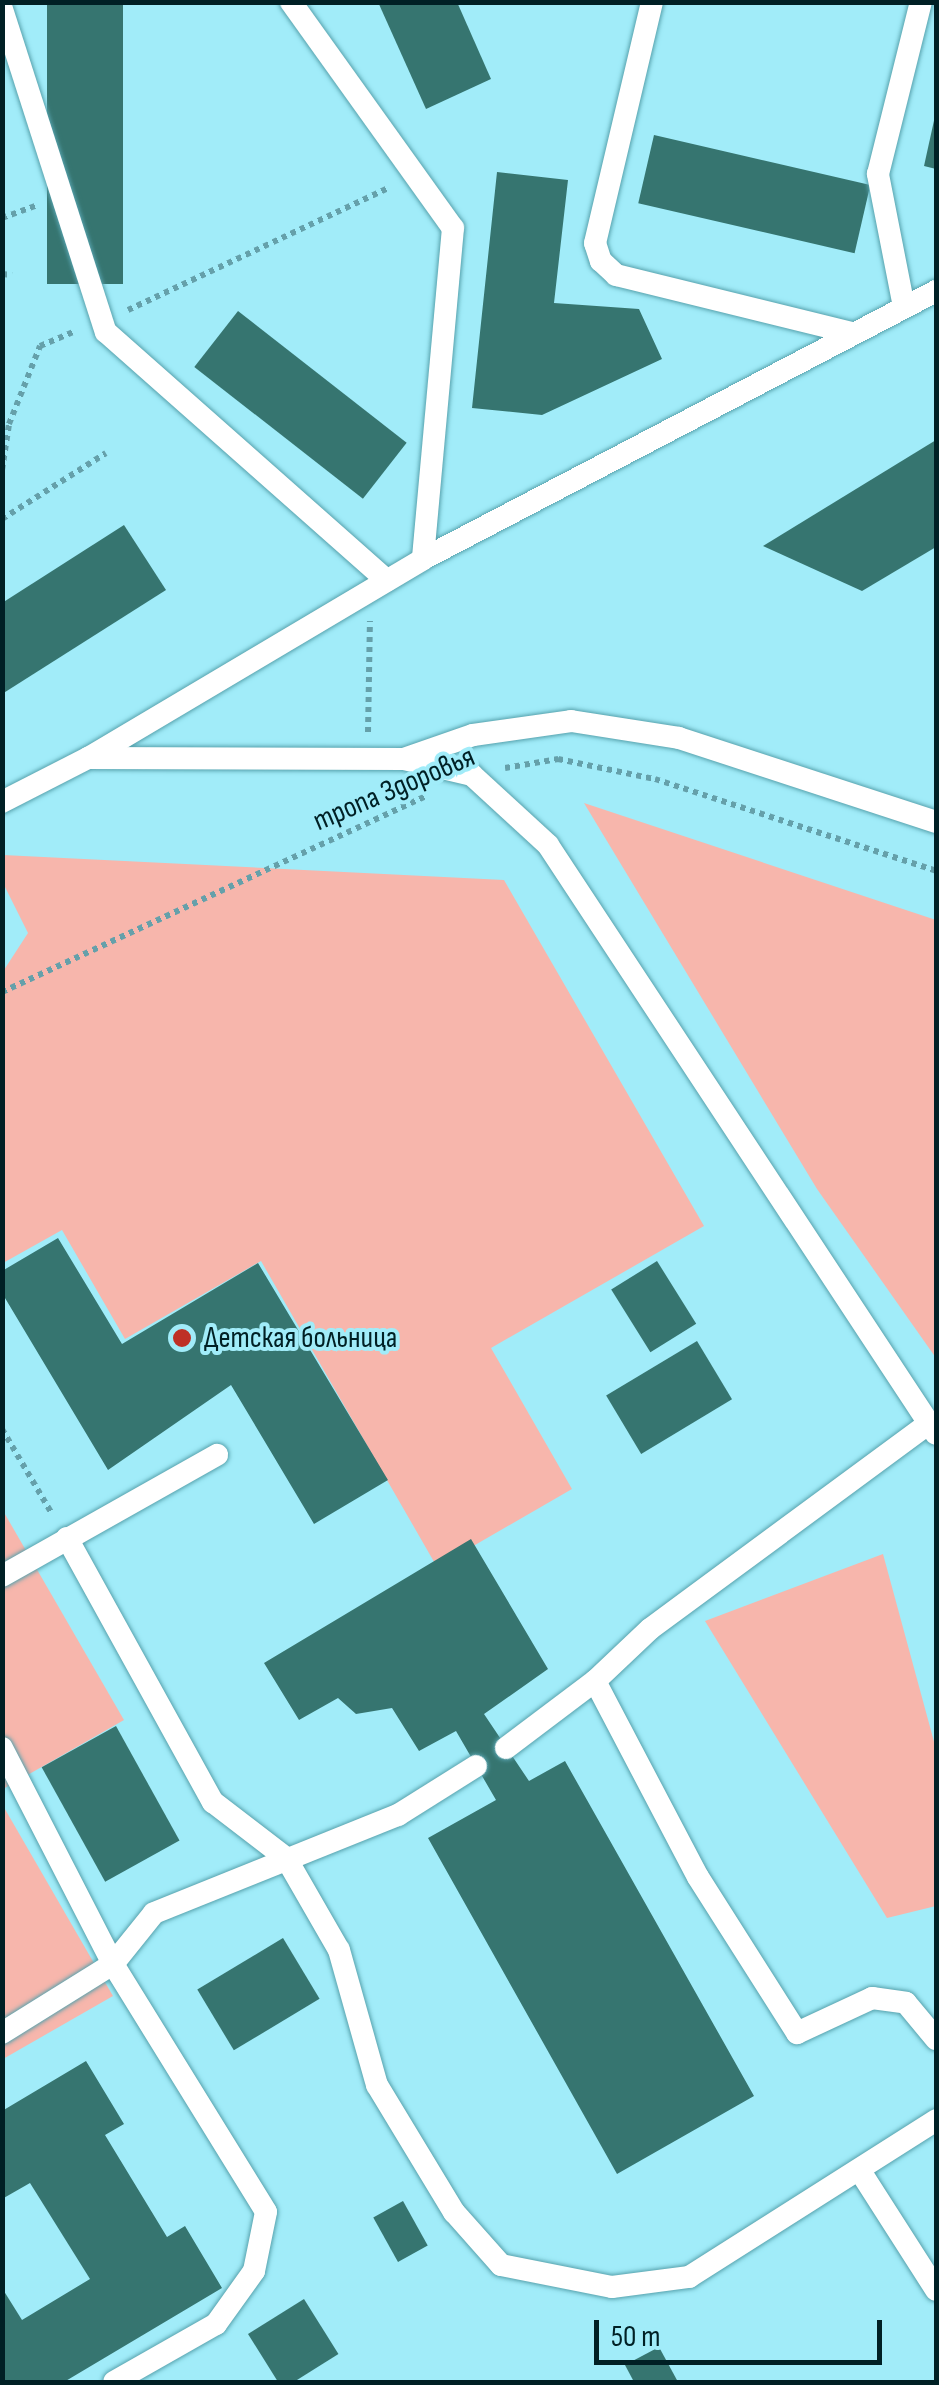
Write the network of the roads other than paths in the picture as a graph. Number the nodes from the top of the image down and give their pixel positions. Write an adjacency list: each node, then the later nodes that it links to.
1 (291, 2): 8 (lane)
2 (652, 2): 7 (lane)
3 (921, 2): 6 (lane)
4 (2, 10): 9 (lane)
5 (936, 291): 6 (lane)
6 (904, 307): 7 (lane)
7 (853, 333): 8 (lane)
8 (423, 559): 9 (lane)
9 (387, 581): 10 (lane)
10 (88, 758): 11 (lane); 12 (lane)
11 (404, 760): 13 (lane); 14 (lane)
12 (2, 802)
13 (936, 822)
14 (932, 1429): 18 (lane)
15 (217, 1455): 16 (lane)
16 (67, 1538): 17 (lane); 22 (lane)
17 (2, 1576)
18 (594, 1680): 20 (lane); 25 (lane)
19 (2, 1748): 23 (lane)
20 (506, 1748)
21 (476, 1766): 22 (lane)
22 (286, 1858): 23 (lane); 27 (lane)
23 (113, 1964): 24 (lane); 29 (lane)
24 (2, 2033)
25 (936, 2038)
26 (936, 2120): 27 (lane)
27 (860, 2171): 28 (lane)
28 (936, 2290)
29 (114, 2382)

